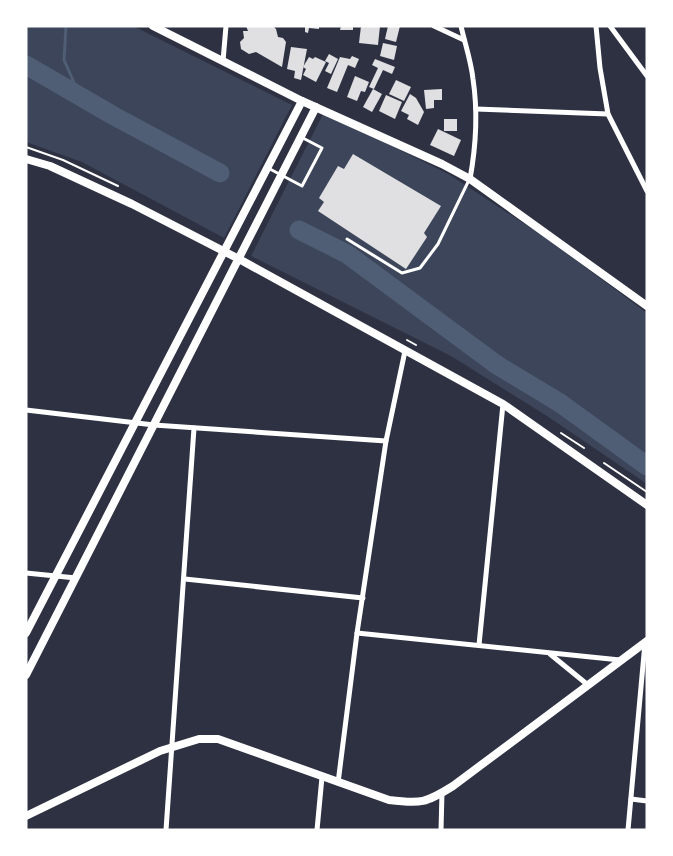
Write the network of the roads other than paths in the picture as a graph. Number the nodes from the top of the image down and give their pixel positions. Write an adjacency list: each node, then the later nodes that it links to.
1 (152, 26): 8 (street)
2 (226, 26): 8 (street)
3 (434, 26): 7 (street)
4 (461, 26): 7 (street)
5 (596, 26): 13 (street)
6 (610, 26): 9 (street)
7 (464, 40): 12 (street)
8 (223, 61): 10 (street)
9 (647, 76)
10 (302, 101): 11 (street); 16 (street)
11 (316, 107): 14 (street); 18 (street)
12 (476, 109): 13 (street); 18 (street)
13 (608, 114): 19 (street)
14 (301, 137): 17 (street); 17 (lane)
15 (26, 160): 21 (street)
16 (267, 167): 17 (lane); 21 (street)
17 (281, 175): 22 (street)
18 (470, 179): 20 (lane); 23 (street)
19 (647, 191)
20 (348, 239)
21 (224, 250): 22 (street); 27 (street)
22 (240, 258): 24 (street); 28 (street)
23 (647, 306)
24 (405, 351): 25 (street); 30 (street)
25 (503, 404): 31 (street); 40 (street)
26 (26, 410): 27 (street)
27 (136, 423): 28 (street); 33 (street)
28 (154, 425): 29 (street); 34 (street)
29 (194, 428): 30 (street); 35 (street)
30 (386, 441): 36 (street)
31 (647, 505)
32 (26, 573): 33 (street)
33 (56, 576): 34 (street); 38 (street)
34 (76, 578): 43 (street)
35 (184, 579): 36 (street); 45 (street)
36 (363, 598): 37 (street)
37 (357, 632): 40 (street); 47 (street)
38 (26, 633)
39 (646, 642): 42 (street); 49 (street)
40 (479, 645): 41 (street)
41 (550, 653): 42 (street); 44 (street)
42 (620, 660): 44 (street)
43 (26, 675)
44 (588, 685): 48 (street)
45 (173, 747): 46 (street); 51 (street); 52 (street)
46 (322, 777): 47 (street); 53 (street)
47 (338, 783): 48 (street)
48 (442, 792): 54 (street)
49 (631, 800): 50 (street); 55 (street)
50 (647, 801)
51 (26, 816)
52 (166, 830)
53 (317, 830)
54 (441, 830)
55 (628, 830)

